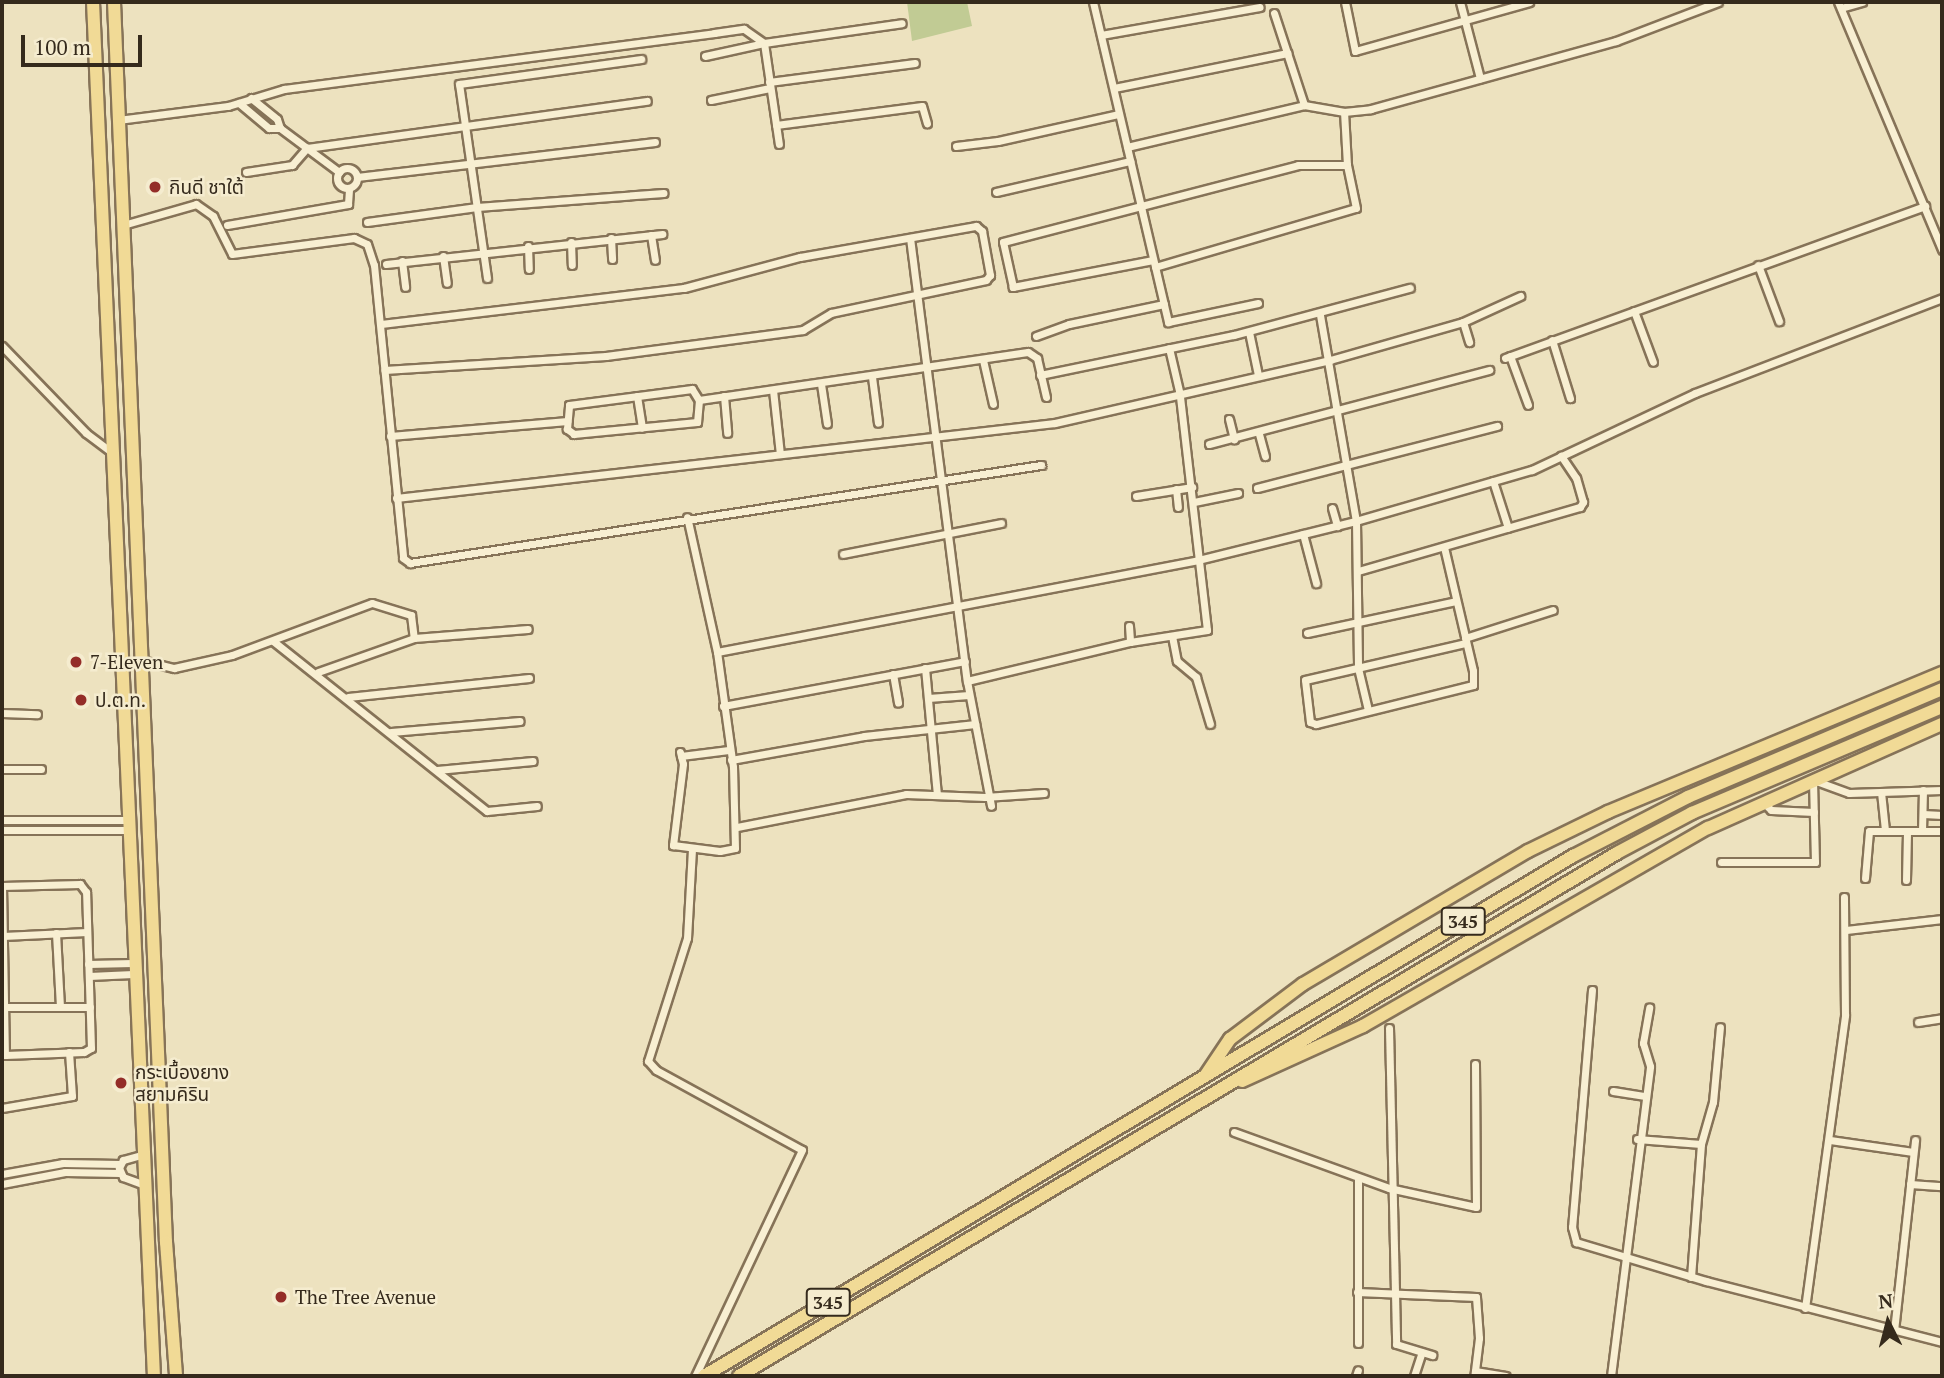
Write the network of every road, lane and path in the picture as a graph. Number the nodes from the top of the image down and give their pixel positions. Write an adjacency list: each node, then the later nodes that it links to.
1 (93, 2): 124 (main road)
2 (114, 2): 30 (main road)
3 (1094, 2): 14 (street)
4 (1345, 2): 12 (street)
5 (1460, 2): 12 (street)
6 (1530, 2): 12 (street)
7 (1718, 2): 20 (street)
8 (1862, 2): 9 (street)
9 (1839, 5): 49 (street)
10 (1260, 7): 14 (street)
11 (1274, 13): 16 (street)
12 (1465, 19): 20 (street)
13 (902, 23): 15 (street)
14 (1101, 35): 22 (street)
15 (764, 43): 17 (street); 21 (street); 23 (street)
16 (1287, 52): 22 (street); 27 (street)
17 (705, 56)
18 (641, 59): 32 (street)
19 (915, 63): 21 (street)
20 (1480, 78): 28 (street)
21 (770, 85): 24 (street); 33 (street)
22 (1114, 88): 29 (street)
23 (251, 98): 26 (street); 34 (street)
24 (711, 100)
25 (647, 101): 32 (street)
26 (239, 103): 30 (street); 34 (street)
27 (1304, 105): 28 (street); 39 (street)
28 (1344, 112): 42 (street)
29 (1119, 114): 37 (street); 39 (street)
30 (118, 120): 53 (main road)
31 (927, 122): 33 (street)
32 (464, 124): 38 (street); 41 (street)
33 (776, 125): 36 (street)
34 (280, 128): 38 (street)
35 (655, 142): 41 (street)
36 (779, 145)
37 (956, 146)
38 (307, 148): 43 (street); 44 (street)
39 (1127, 148): 40 (street)
40 (1130, 161): 47 (street); 51 (street)
41 (470, 164): 45 (street); 50 (street)
42 (1347, 165): 51 (street); 67 (street)
43 (247, 172)
44 (339, 172): 45 (street); 46 (street)
45 (357, 177): 46 (street)
46 (349, 188): 54 (street)
47 (996, 192)
48 (663, 193): 50 (street)
49 (1925, 206): 62 (street); 70 (street)
50 (477, 207): 52 (street); 61 (street)
51 (1142, 208): 67 (street); 67 (street)
52 (367, 222)
53 (123, 225): 85 (street); 152 (main road)
54 (227, 225)
55 (662, 234): 56 (street)
56 (651, 235): 57 (street); 65 (street)
57 (611, 238): 59 (street); 64 (street)
58 (910, 238): 76 (street); 76 (street); 85 (street)
59 (571, 242): 60 (street); 69 (street)
60 (528, 246): 61 (street); 71 (street)
61 (483, 250): 63 (street); 72 (street)
62 (1942, 250)
63 (443, 256): 66 (street); 73 (street)
64 (612, 259)
65 (655, 260)
66 (402, 261): 68 (street); 74 (street)
67 (1154, 263): 80 (street)
68 (386, 264)
69 (572, 265)
70 (1759, 265): 81 (street); 83 (street)
71 (529, 269)
72 (487, 278)
73 (447, 283)
74 (405, 287)
75 (1410, 288): 82 (street)
76 (918, 293): 95 (street); 96 (street)
77 (1520, 296): 84 (street)
78 (1942, 298): 127 (street)
79 (1258, 303): 80 (street)
80 (1164, 304): 87 (street)
81 (1634, 311): 88 (street); 94 (street)
82 (1320, 315): 86 (street); 93 (street)
83 (1779, 321)
84 (1463, 322): 89 (street); 93 (street)
85 (381, 324): 95 (street)
86 (1249, 331): 91 (street); 99 (street)
87 (1036, 336)
88 (1552, 340): 107 (street); 110 (street)
89 (1469, 342)
90 (2, 346): 124 (street)
91 (1169, 348): 98 (street); 103 (street)
92 (983, 360): 96 (street); 98 (street); 109 (street)
93 (1330, 360): 99 (street); 111 (street)
94 (1653, 362)
95 (384, 370): 120 (street)
96 (928, 370): 100 (street); 121 (street)
97 (1489, 370): 111 (street)
98 (1041, 375): 106 (street)
99 (1258, 375): 103 (street)
100 (872, 377): 101 (street); 114 (street)
101 (821, 384): 102 (street); 115 (street)
102 (774, 390): 105 (street); 125 (street)
103 (1180, 395): 121 (street); 132 (street)
104 (637, 396): 108 (street); 113 (street); 117 (street)
105 (724, 396): 108 (street); 118 (street)
106 (1046, 397)
107 (1570, 398)
108 (699, 400): 117 (street)
109 (993, 404)
110 (1528, 405)
111 (1338, 413): 119 (street); 128 (street)
112 (1229, 419): 122 (street)
113 (567, 421): 117 (street); 120 (street)
114 (878, 423)
115 (827, 424)
116 (1497, 426): 128 (street)
117 (642, 428)
118 (727, 433)
119 (1259, 434): 122 (street); 126 (street)
120 (390, 436): 137 (street)
121 (937, 438): 125 (street); 130 (street)
122 (1234, 439): 123 (street)
123 (1209, 444)
124 (114, 454): 153 (main road)
125 (779, 454): 137 (street)
126 (1265, 456)
127 (1561, 456): 131 (street); 145 (street)
128 (1344, 464): 133 (street); 142 (street)
129 (1041, 465): 130 (street)
130 (943, 480): 141 (street); 146 (street)
131 (1493, 481): 142 (street); 145 (street)
132 (1192, 487): 134 (street); 138 (street)
133 (1257, 488)
134 (1176, 489): 136 (street); 139 (street)
135 (1238, 493): 138 (street)
136 (1136, 496)
137 (396, 498): 141 (street)
138 (1194, 502): 150 (street)
139 (1178, 507)
140 (1332, 508): 144 (street)
141 (687, 517): 167 (street)
142 (1356, 521): 144 (street); 151 (street)
143 (1001, 523): 146 (street)
144 (1336, 526): 147 (street)
145 (1508, 528): 148 (street)
146 (949, 533): 149 (street); 156 (street)
147 (1303, 534): 150 (street); 154 (street)
148 (1444, 547): 151 (street); 155 (street)
149 (843, 554)
150 (1202, 560): 156 (street); 162 (street)
151 (1358, 571): 158 (street)
152 (138, 581): 153 (main road); 168 (main road)
153 (118, 582): 217 (main road)
154 (1316, 583)
155 (1456, 601): 158 (street); 164 (street)
156 (957, 605): 167 (street); 169 (street)
157 (1553, 610): 164 (street)
158 (1360, 622): 161 (street); 171 (street)
159 (1129, 626): 166 (street)
160 (528, 629): 163 (street)
161 (1307, 633)
162 (1172, 636): 166 (street); 189 (street)
163 (414, 638): 165 (street); 172 (street)
164 (1465, 640): 171 (street); 184 (street)
165 (274, 641): 168 (street); 172 (street)
166 (1130, 642): 176 (street)
167 (717, 652): 182 (street)
168 (141, 660): 282 (main road)
169 (965, 661): 170 (street); 176 (street)
170 (925, 668): 174 (street); 180 (street)
171 (1358, 668): 184 (street); 184 (street)
172 (318, 672): 179 (street)
173 (1942, 673): 192 (main road)
174 (893, 674): 181 (street); 182 (street)
175 (529, 678): 179 (street)
176 (967, 681): 178 (street)
177 (1942, 689): 197 (main road, 345)
178 (969, 695): 180 (street); 188 (street)
179 (348, 697): 193 (street)
180 (928, 698): 191 (street)
181 (898, 703)
182 (723, 706): 194 (street)
183 (1942, 707): 196 (main road, 345)
184 (1368, 710)
185 (2, 713): 186 (street)
186 (37, 714)
187 (520, 721): 193 (street)
188 (975, 724): 191 (street); 209 (street)
189 (1210, 724)
190 (1942, 724): 195 (main road)
191 (931, 728): 198 (street); 208 (street)
192 (1800, 730): 197 (main road); 250 (main road)
193 (391, 732): 202 (street)
194 (729, 750): 198 (street); 224 (street)
195 (1875, 751): 196 (main road); 203 (main road)
196 (1831, 752): 249 (main road, 345)
197 (1787, 754): 250 (main road, 345)
198 (731, 760): 218 (street)
199 (533, 761): 202 (street)
200 (2, 769): 201 (street)
201 (41, 769)
202 (437, 770): 211 (street)
203 (1813, 778): 206 (street); 210 (main road); 213 (street)
204 (1923, 790): 205 (street); 206 (street); 214 (street)
205 (1942, 790)
206 (1881, 792): 220 (street)
207 (1044, 793): 209 (street)
208 (937, 794): 209 (street); 218 (street)
209 (990, 797): 212 (street)
210 (1762, 802): 213 (street); 249 (main road)
211 (537, 806)
212 (991, 806)
213 (1814, 812): 225 (street)
214 (1923, 814): 215 (street); 222 (street)
215 (1942, 815)
216 (2, 820): 217 (street)
217 (127, 825): 219 (street); 235 (main road)
218 (737, 827): 224 (street)
219 (2, 830)
220 (1885, 831): 221 (street); 226 (street)
221 (1907, 831): 222 (street); 227 (street)
222 (1922, 831): 223 (street)
223 (1942, 831)
224 (692, 849): 283 (street)
225 (1721, 862)
226 (1865, 878)
227 (1906, 880)
228 (1844, 897): 230 (street)
229 (1942, 919): 230 (street)
230 (1846, 930): 256 (street)
231 (87, 932): 232 (street); 233 (street); 234 (street)
232 (56, 933): 233 (street); 239 (street)
233 (3, 936): 238 (street)
234 (88, 964): 235 (street); 236 (street)
235 (133, 969): 236 (street); 260 (main road)
236 (89, 976): 240 (street)
237 (1592, 990): 270 (street)
238 (4, 1007): 239 (street); 247 (street)
239 (60, 1007): 240 (street)
240 (90, 1007): 246 (street)
241 (1649, 1008): 252 (street)
242 (1942, 1018): 243 (street)
243 (1918, 1022)
244 (1720, 1027): 258 (street)
245 (1389, 1028): 269 (street)
246 (69, 1052): 247 (street); 253 (street)
247 (4, 1055)
248 (1475, 1064): 269 (street)
249 (1257, 1071): 285 (main road, 345)
250 (1205, 1076): 284 (main road, 345)
251 (1613, 1091): 252 (street)
252 (1644, 1097): 255 (street)
253 (2, 1108)
254 (1234, 1132): 264 (street)
255 (1637, 1139): 258 (street); 270 (street)
256 (1830, 1140): 259 (street); 274 (street)
257 (1914, 1140): 259 (street)
258 (1701, 1144): 271 (street)
259 (1913, 1152): 267 (street)
260 (141, 1155): 261 (street); 266 (main road)
261 (120, 1164): 262 (street); 263 (street)
262 (120, 1173): 265 (street); 266 (street)
263 (2, 1174)
264 (1358, 1178): 269 (street); 272 (street)
265 (2, 1184)
266 (142, 1184): 281 (main road)
267 (1910, 1184): 268 (street); 275 (street)
268 (1942, 1186)
269 (1389, 1188): 273 (street)
270 (1625, 1258): 271 (street); 288 (street)
271 (1691, 1277): 274 (street)
272 (1357, 1292): 273 (street); 277 (street)
273 (1394, 1293): 278 (street); 280 (street)
274 (1805, 1308): 275 (street)
275 (1894, 1331): 276 (street)
276 (1942, 1342)
277 (1357, 1343)
278 (1422, 1352): 279 (street); 286 (street)
279 (1432, 1355)
280 (1474, 1374): 287 (street)
281 (154, 1376)
282 (176, 1376)
283 (695, 1376)
284 (704, 1376)
285 (739, 1376)
286 (1414, 1376)
287 (1506, 1376)
288 (1611, 1376)

